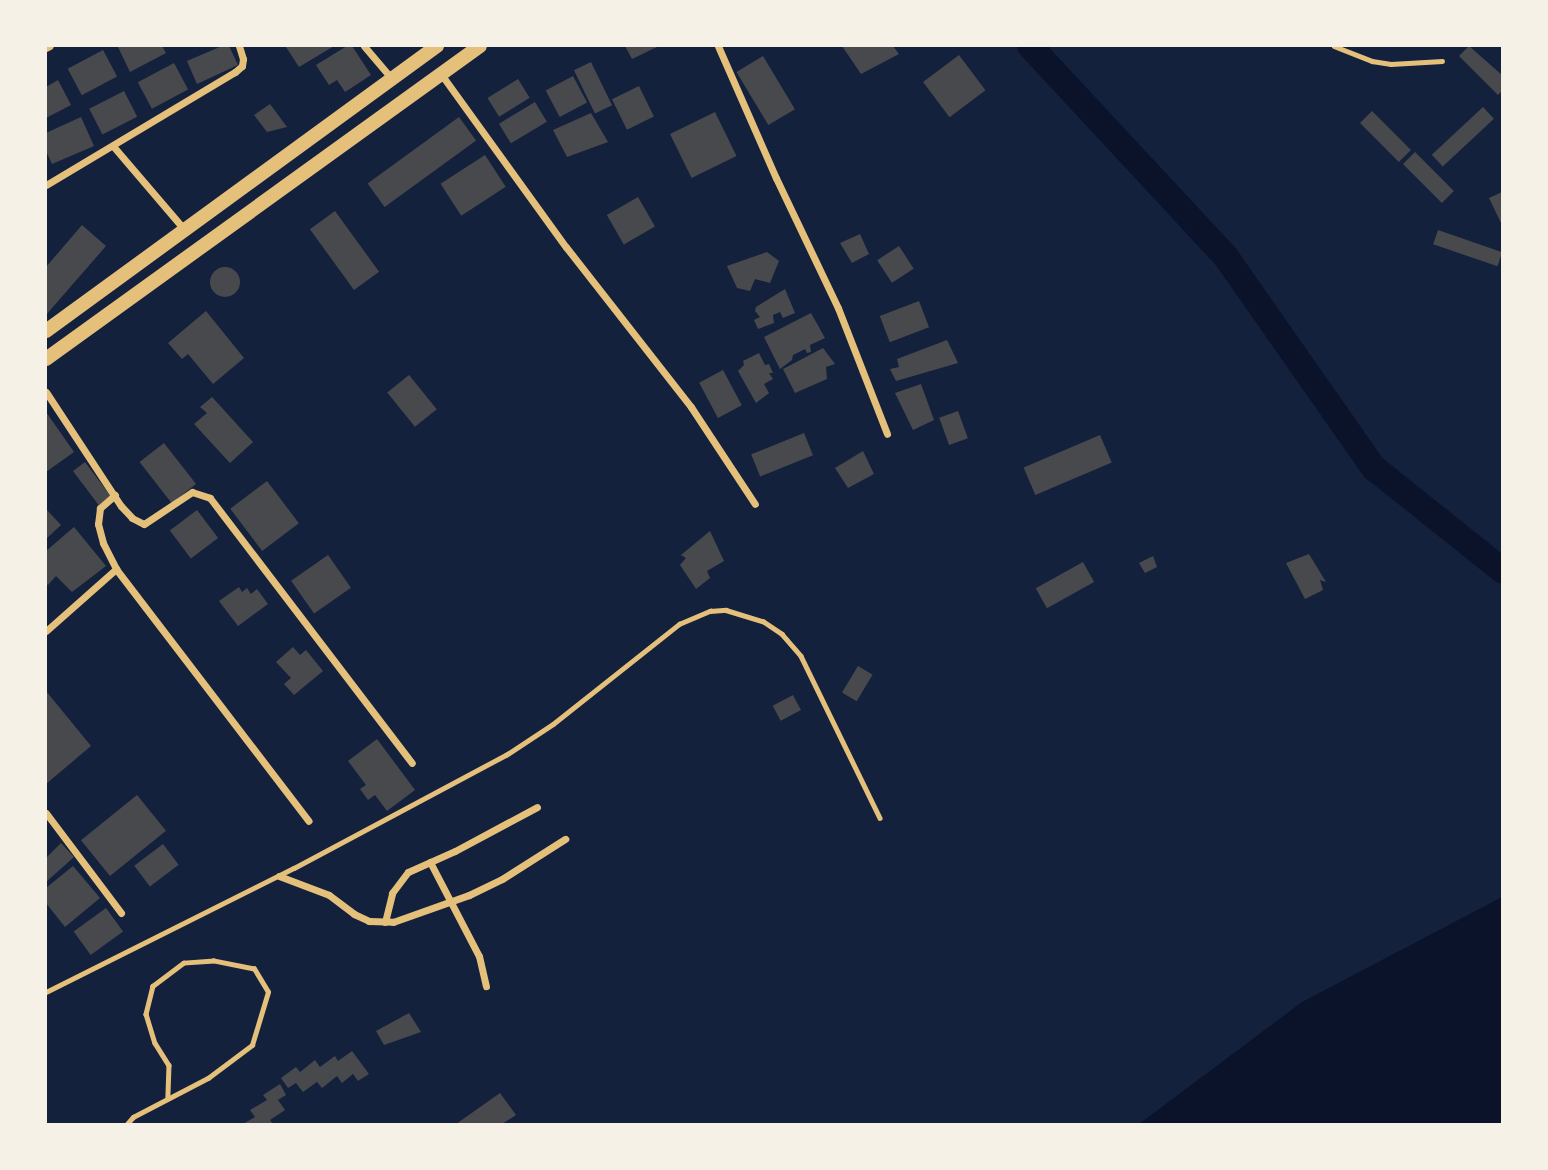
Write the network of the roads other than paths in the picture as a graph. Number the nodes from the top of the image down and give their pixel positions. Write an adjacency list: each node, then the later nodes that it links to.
1 (50, 46): 8 (street)
2 (239, 46): 12 (street)
3 (364, 46): 11 (street)
4 (437, 46): 11 (main road)
5 (480, 46): 10 (main road)
6 (718, 46): 18 (street)
7 (1334, 46): 9 (lane)
8 (46, 48)
9 (1442, 61)
10 (441, 74): 16 (main road); 20 (street)
11 (392, 79): 14 (main road)
12 (113, 146): 13 (street); 14 (street)
13 (46, 184)
14 (184, 229): 15 (main road)
15 (46, 331)
16 (46, 359)
17 (46, 392): 19 (street)
18 (887, 434)
19 (115, 495): 21 (street); 23 (street)
20 (755, 504)
21 (116, 569): 22 (street); 27 (street)
22 (46, 631)
23 (412, 763)
24 (537, 807): 29 (street)
25 (46, 813): 32 (street)
26 (880, 818): 30 (lane)
27 (309, 821)
28 (565, 839): 31 (street)
29 (430, 862): 31 (street); 33 (street)
30 (279, 876): 33 (street); 35 (lane)
31 (452, 902): 33 (street); 34 (street)
32 (121, 913)
33 (385, 922)
34 (486, 986)
35 (46, 992)
36 (168, 1098): 36 (lane); 37 (lane)
37 (127, 1125)

